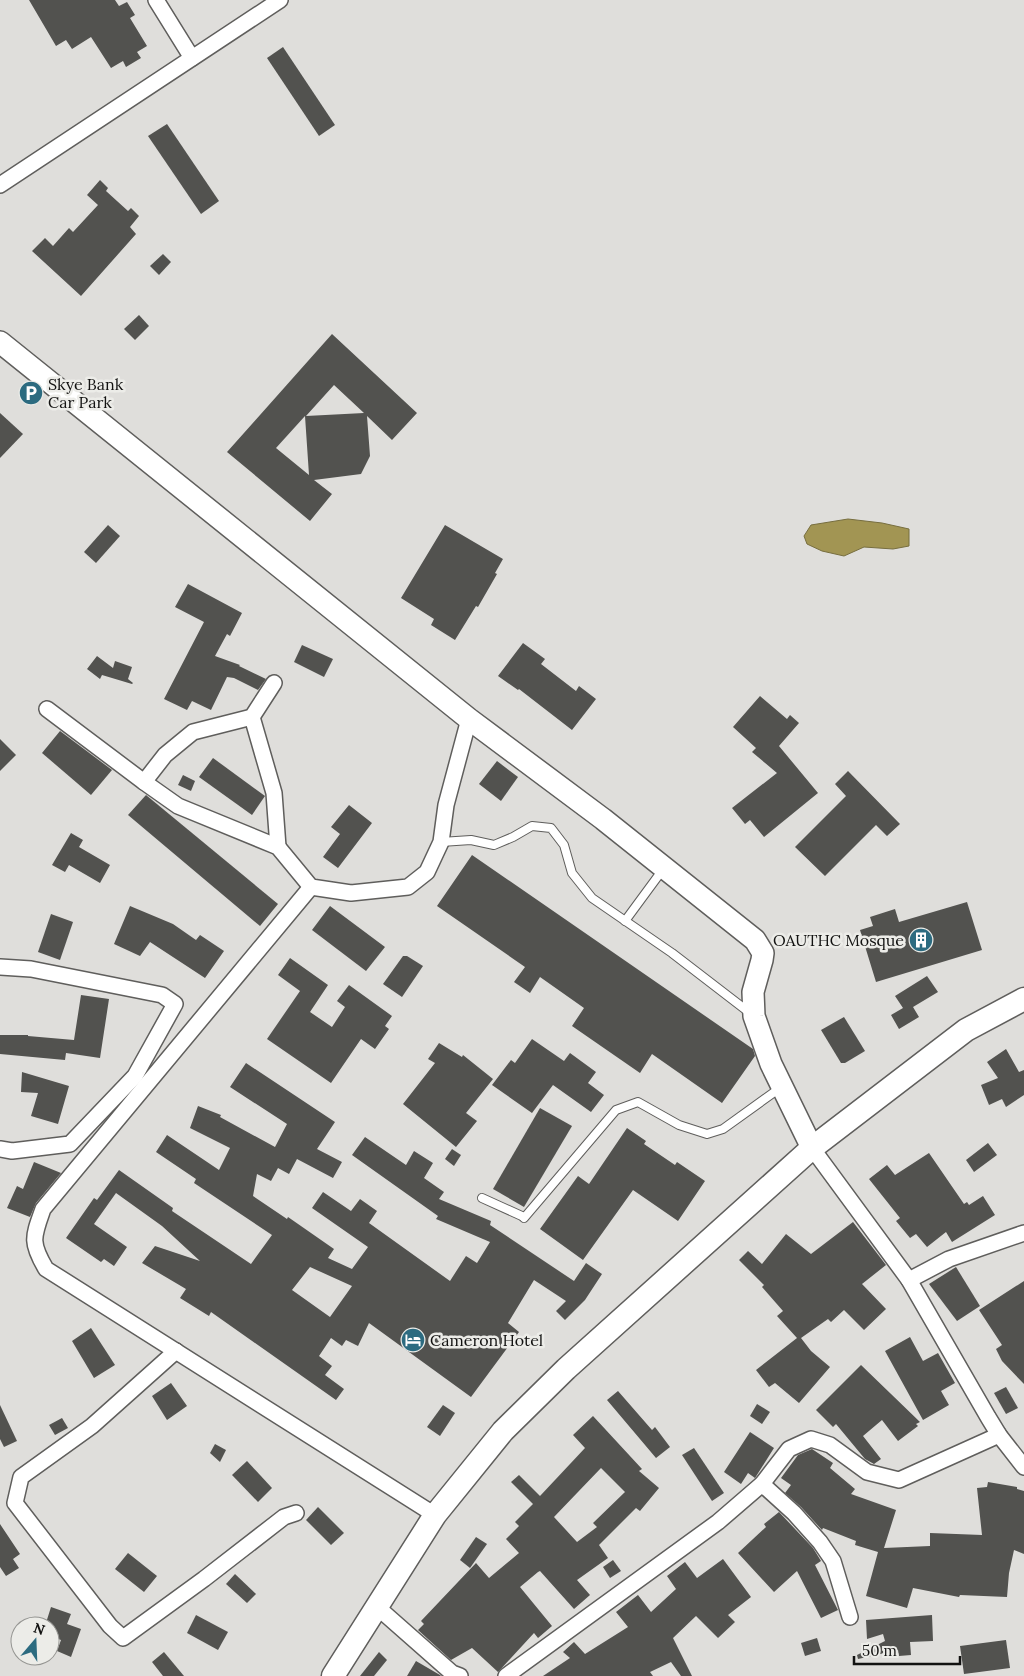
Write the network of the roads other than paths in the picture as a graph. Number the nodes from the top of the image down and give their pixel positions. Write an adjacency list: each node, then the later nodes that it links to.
1 (156, 0): 3 (street)
2 (280, 0): 3 (street)
3 (192, 58): 4 (street)
4 (0, 185)
5 (0, 342): 9 (street)
6 (274, 683): 8 (street)
7 (46, 709): 10 (street)
8 (252, 717): 10 (street); 12 (street)
9 (469, 718): 11 (street); 13 (street)
10 (144, 782): 12 (street)
11 (441, 842): 14 (street); 15 (lane)
12 (278, 847): 14 (street)
13 (665, 867): 15 (lane); 18 (street)
14 (310, 887): 25 (street)
15 (625, 921): 18 (lane)
16 (0, 967): 21 (street)
17 (1021, 1003): 20 (main road)
18 (754, 1016): 19 (street)
19 (782, 1087): 20 (street); 22 (lane)
20 (812, 1148): 24 (street); 30 (main road)
21 (0, 1149)
22 (482, 1198)
23 (1024, 1233): 24 (street)
24 (909, 1280): 26 (street)
25 (176, 1351): 29 (street); 30 (street)
26 (999, 1435): 27 (street); 28 (street)
27 (1024, 1467)
28 (762, 1484): 32 (street); 35 (street)
29 (296, 1513)
30 (435, 1515): 31 (main road)
31 (376, 1606): 33 (main road); 34 (street)
32 (850, 1617)
33 (334, 1676)
34 (460, 1676)
35 (506, 1676)

